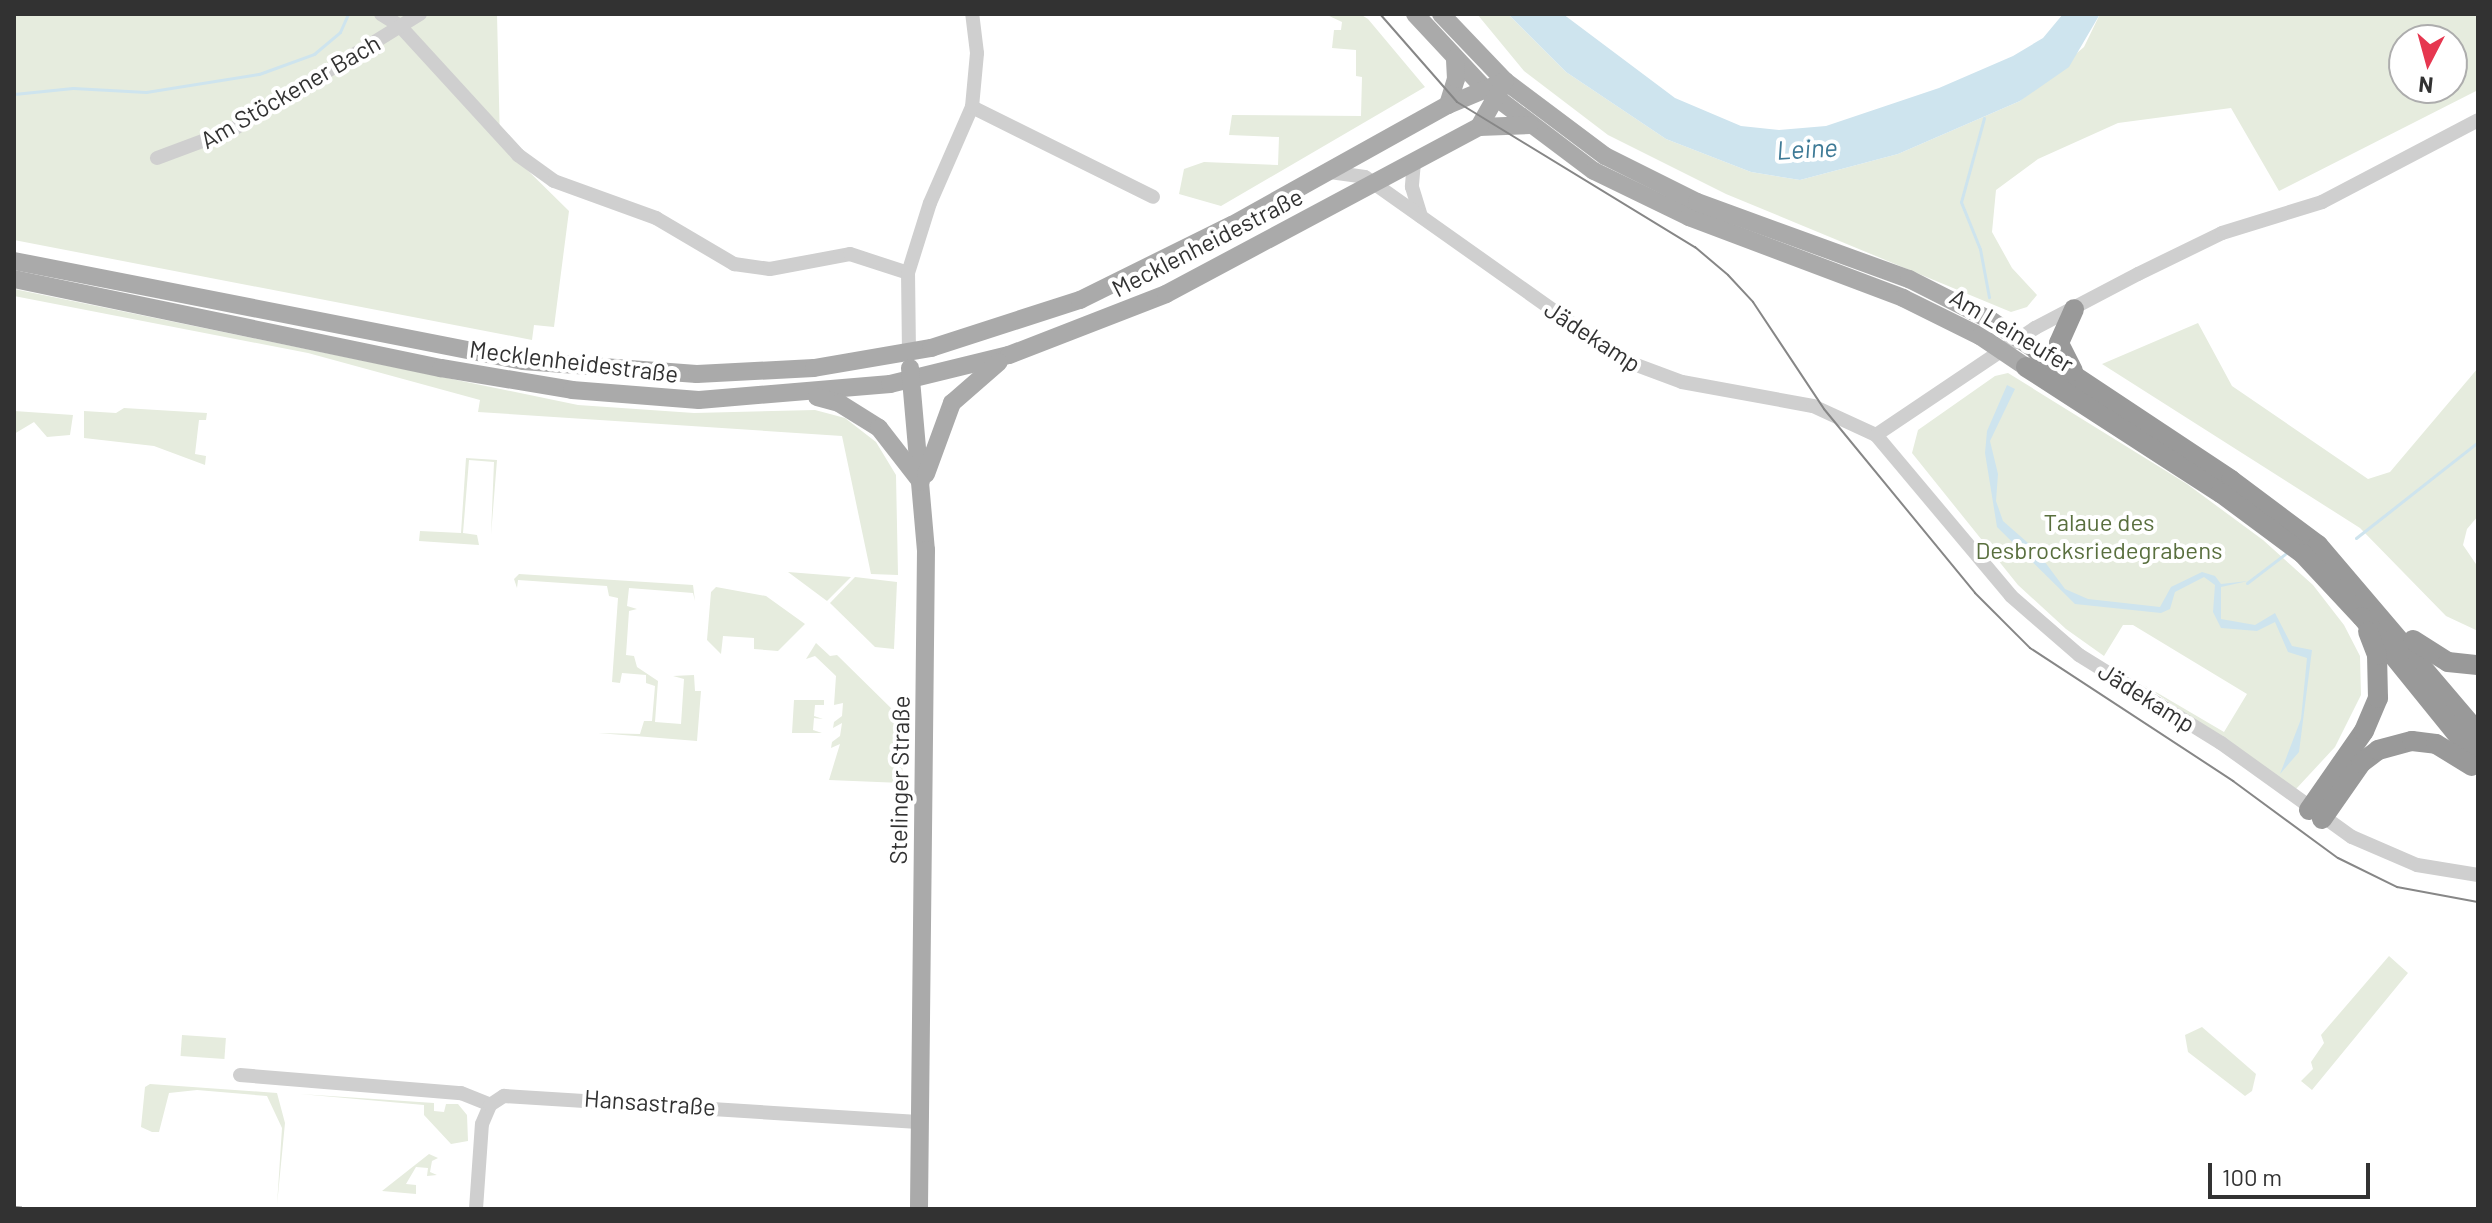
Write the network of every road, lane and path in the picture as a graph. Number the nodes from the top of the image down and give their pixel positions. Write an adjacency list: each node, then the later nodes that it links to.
1 (381, 14): 6 (street)
2 (420, 14): 6 (street, Am Stöckener Bach)
3 (972, 14): 11 (street)
4 (1415, 14): 7 (main road, Am Leineufer)
5 (1441, 14): 8 (main road, Am Leineufer)
6 (400, 26): 15 (street, Am Stöckener Bach); 22 (street)
7 (1455, 58): 9 (main road, Am Leineufer); 10 (main road)
8 (1505, 81): 9 (main road); 25 (main road, Am Leineufer)
9 (1491, 95): 10 (main road, Mecklenheidestraße); 13 (main road, Am Leineufer); 14 (main road, Mecklenheidestraße)
10 (1448, 105): 17 (main road, Mecklenheidestraße)
11 (972, 107): 19 (street); 22 (street)
12 (2478, 120): 24 (street)
13 (1530, 125): 14 (main road); 26 (main road, Am Leineufer)
14 (1479, 127): 16 (main road, Mecklenheidestraße)
15 (157, 158)
16 (1414, 162): 18 (main road, Mecklenheidestraße); 20 (street)
17 (1330, 172): 18 (street, Jädekamp); 27 (main road, Mecklenheidestraße)
18 (1374, 184): 20 (street, Jädekamp); 28 (main road, Mecklenheidestraße)
19 (1153, 197)
20 (1422, 217): 33 (street, Jädekamp)
21 (14, 261): 27 (main road, Mecklenheidestraße)
22 (908, 273): 27 (street)
23 (14, 279): 32 (main road, Mecklenheidestraße)
24 (2074, 309): 25 (street); 30 (highway)
25 (2019, 339): 26 (street); 29 (main road, Am Leineufer)
26 (2003, 351): 29 (main road, Am Leineufer); 33 (street)
27 (909, 353): 31 (main road, Stelinger Straße)
28 (1009, 355): 31 (main road, Mecklenheidestraße); 34 (main road)
29 (2031, 359): 30 (highway, Am Leineufer); 35 (highway, Am Leineufer)
30 (2077, 378): 36 (highway, Am Leineufer)
31 (911, 380): 32 (main road, Mecklenheidestraße); 34 (main road, Stelinger Straße)
32 (806, 394): 34 (main road)
33 (1876, 435): 41 (street, Jädekamp)
34 (923, 484): 45 (main road, Stelinger Straße)
35 (2362, 617): 39 (highway, Am Leineufer); 41 (highway)
36 (2389, 623): 37 (highway); 38 (highway, Am Leineufer)
37 (2476, 665)
38 (2478, 733)
39 (2478, 760)
40 (2478, 772): 41 (highway)
41 (2315, 815): 42 (street, Jädekamp)
42 (2478, 875)
43 (240, 1075): 44 (street)
44 (490, 1105): 45 (street, Hansastraße); 46 (street)
45 (918, 1122): 47 (main road, Stelinger Straße)
46 (476, 1209)
47 (919, 1209)

